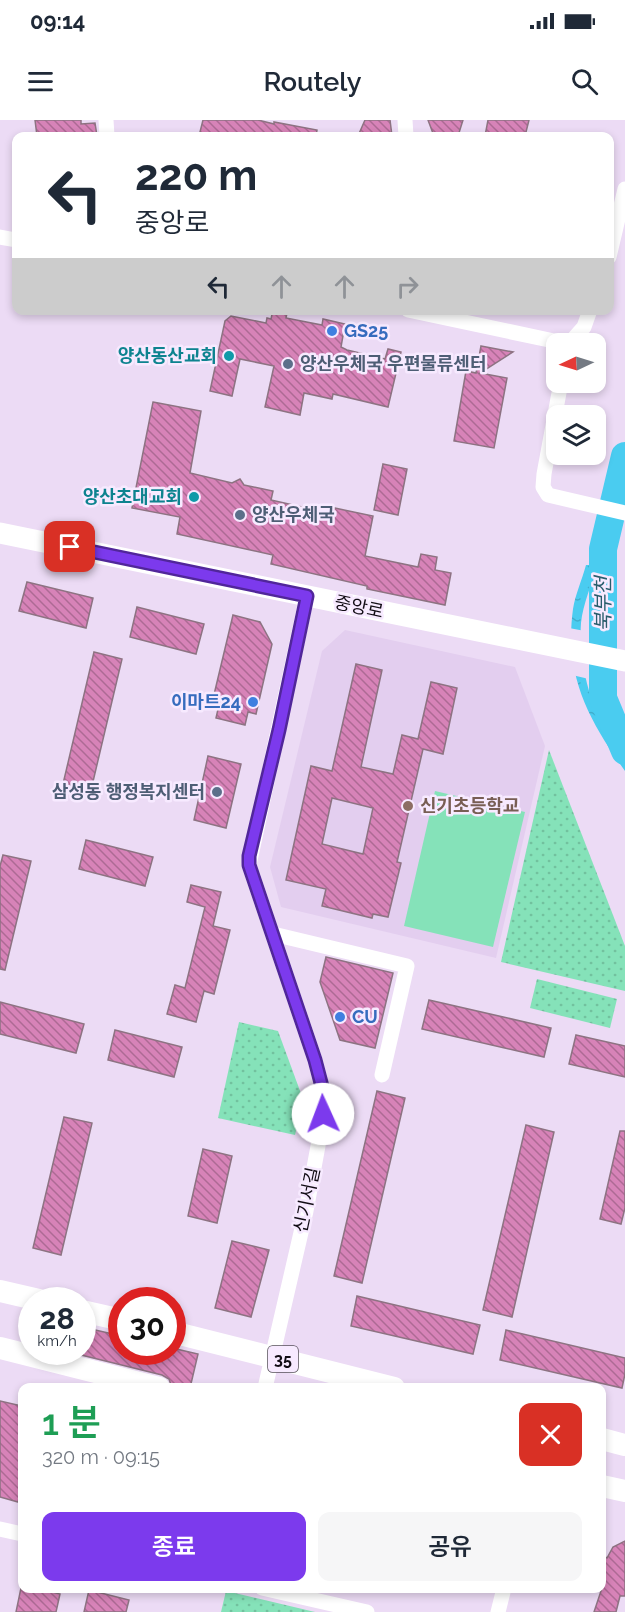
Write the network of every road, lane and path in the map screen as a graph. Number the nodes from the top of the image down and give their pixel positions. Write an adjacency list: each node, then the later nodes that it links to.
1 (625, 189): 2 (street)
2 (614, 234)
3 (432, 315): 6 (street)
4 (588, 315): 5 (street)
5 (578, 333)
6 (546, 339)
7 (559, 393): 8 (street)
8 (625, 513)
9 (0, 533): 10 (street, 중앙로)
10 (307, 596): 11 (street, 중앙로); 12 (street, 신기서길)
11 (625, 661)
12 (273, 934): 13 (street); 18 (street, 신기서길)
13 (382, 1076)
14 (0, 1291): 15 (main road)
15 (18, 1295)
16 (186, 1335): 18 (main road, 35)
17 (0, 1348): 19 (main road)
18 (272, 1356): 20 (street, 신기서길); 21 (main road, 35)
19 (139, 1383)
20 (266, 1383)
21 (375, 1383)
22 (606, 1440): 23 (main road)
23 (625, 1445)
24 (606, 1487): 25 (main road)
25 (625, 1491)
26 (0, 1529): 27 (street)
27 (18, 1533)
28 (284, 1593): 30 (street)
29 (503, 1593): 31 (street)
30 (367, 1612)
31 (498, 1612)

